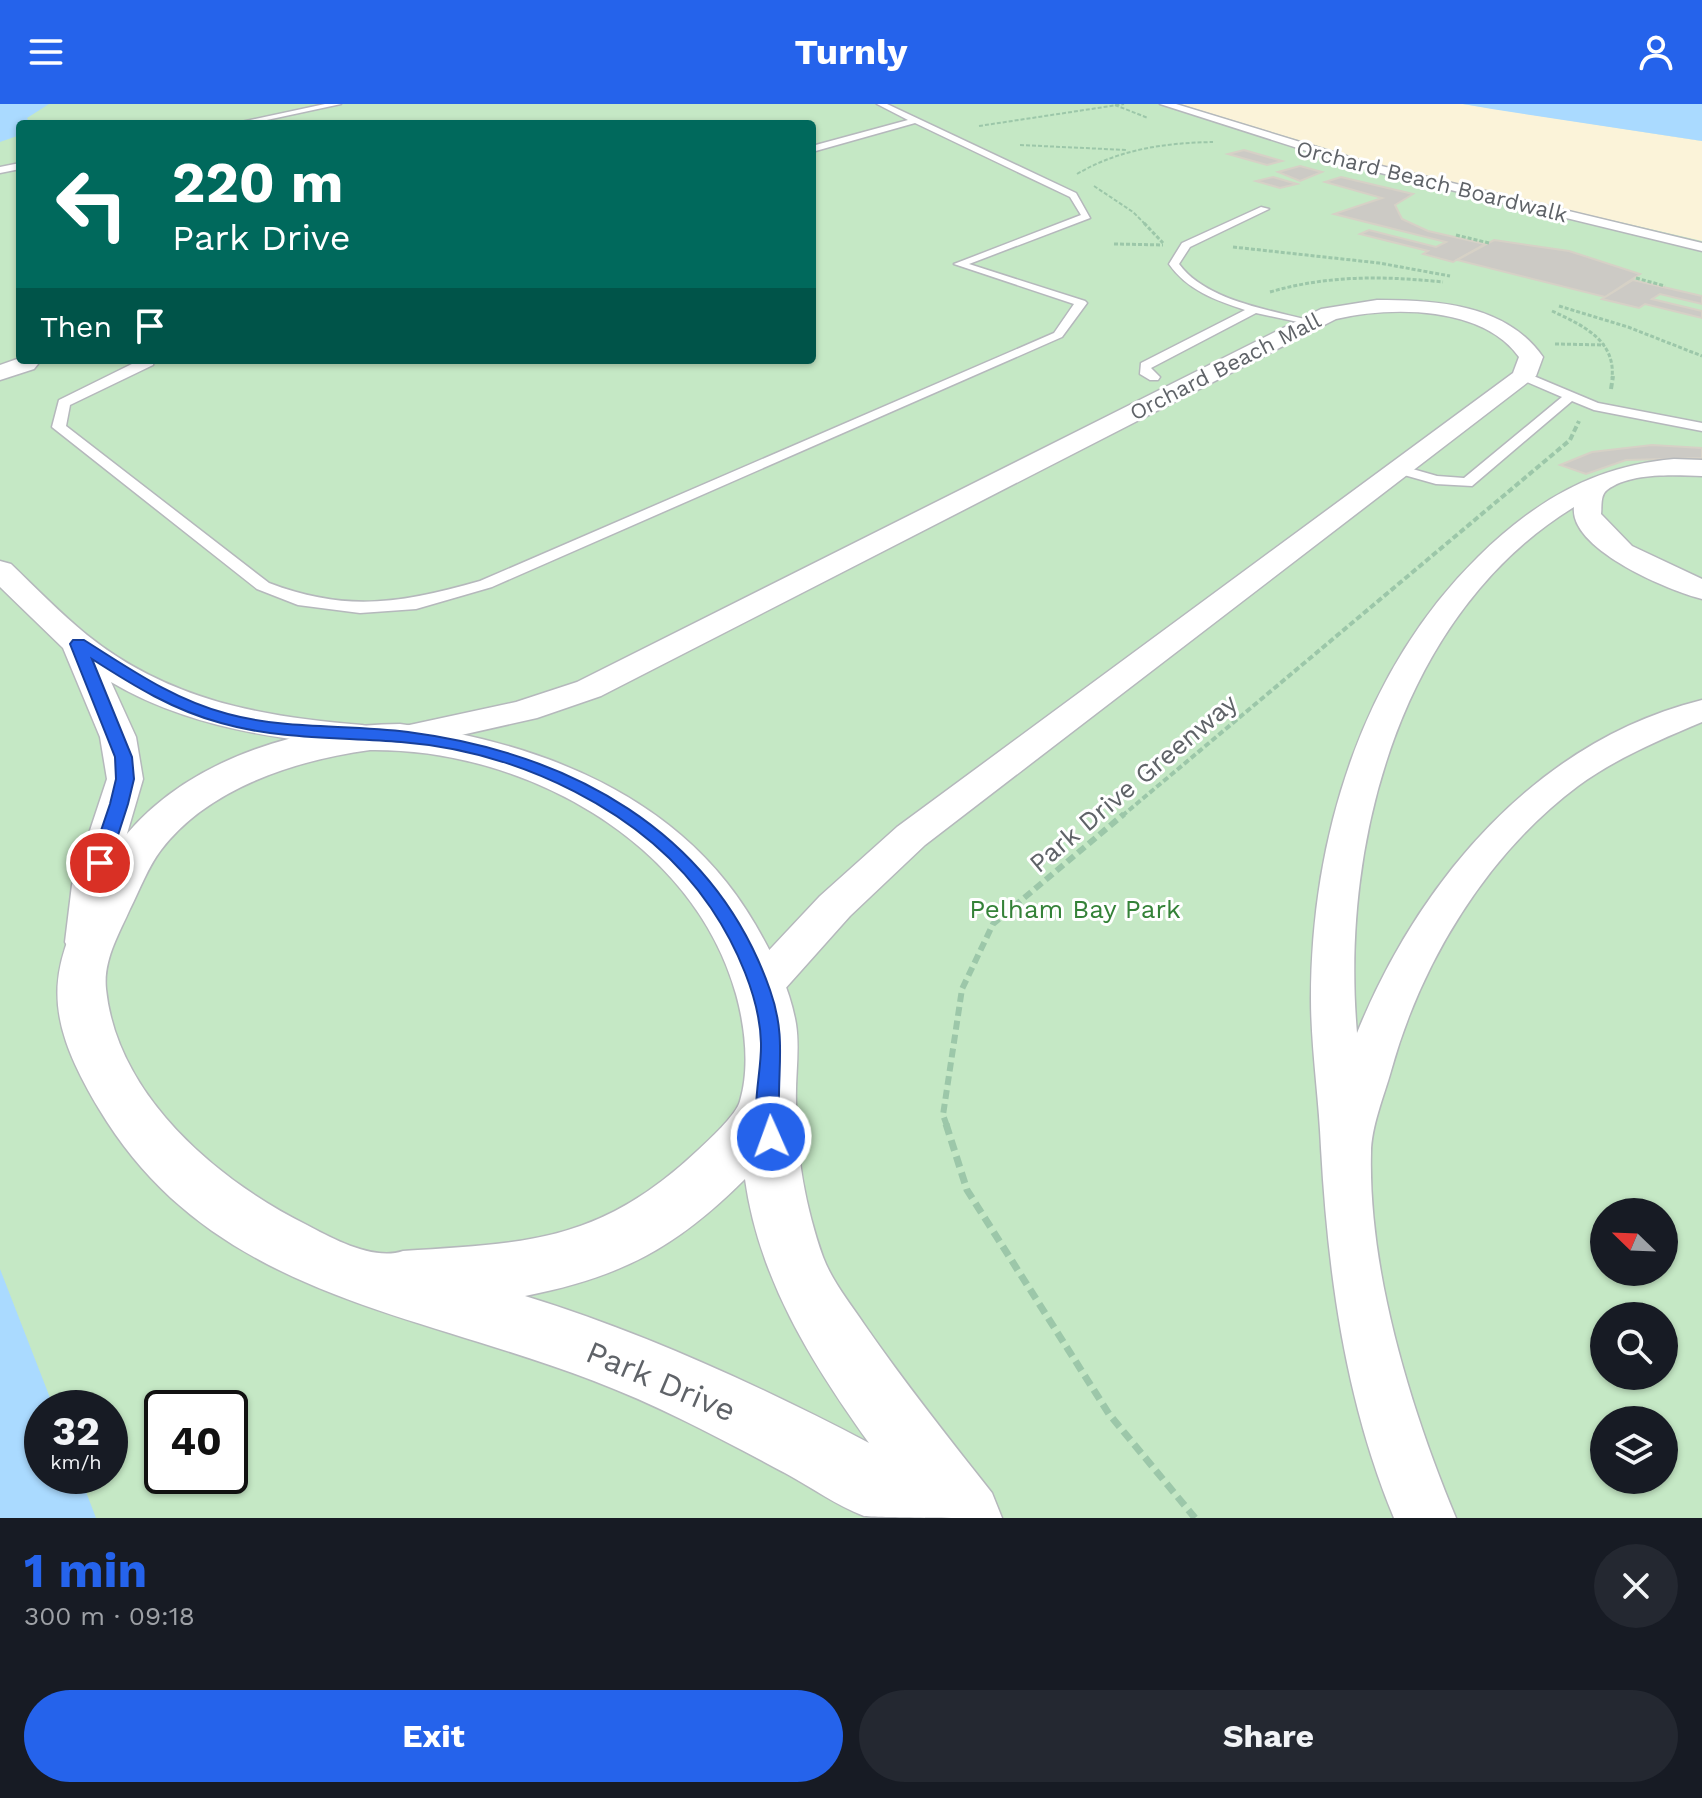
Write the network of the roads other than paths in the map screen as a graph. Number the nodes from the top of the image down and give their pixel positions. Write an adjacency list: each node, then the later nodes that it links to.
1 (337, 104): 4 (lane)
2 (881, 104): 5 (lane)
3 (1165, 104): 8 (street, Orchard Beach Boardwalk)
4 (256, 120)
5 (913, 121): 6 (lane); 12 (lane)
6 (816, 148)
7 (1264, 209): 9 (lane)
8 (1702, 247)
9 (1257, 308): 10 (lane); 15 (lane)
10 (1308, 323): 14 (street, Orchard Beach Mall); 25 (street, Orchard Beach Mall)
11 (27, 364): 13 (street)
12 (145, 364)
13 (0, 373)
14 (1524, 376): 16 (lane); 19 (street)
15 (1154, 377)
16 (1570, 397): 17 (lane); 19 (lane)
17 (1702, 427)
18 (1702, 468): 20 (street)
19 (1402, 470): 27 (street)
20 (1597, 484): 22 (street); 29 (street)
21 (0, 570): 23 (street, Park Drive)
22 (1702, 590)
23 (78, 644): 25 (street, Park Drive); 26 (street, Park Drive)
24 (1702, 710): 29 (street)
25 (383, 736): 26 (street, Park Drive); 27 (street, Park Drive)
26 (85, 952): 30 (street, Park Drive)
27 (760, 988): 28 (street, Park Drive)
28 (767, 1111): 30 (street, Park Drive); 33 (street, Park Drive)
29 (1346, 1150): 31 (street)
30 (371, 1280): 32 (street, Park Drive)
31 (1412, 1508)
32 (937, 1518)
33 (967, 1518)

